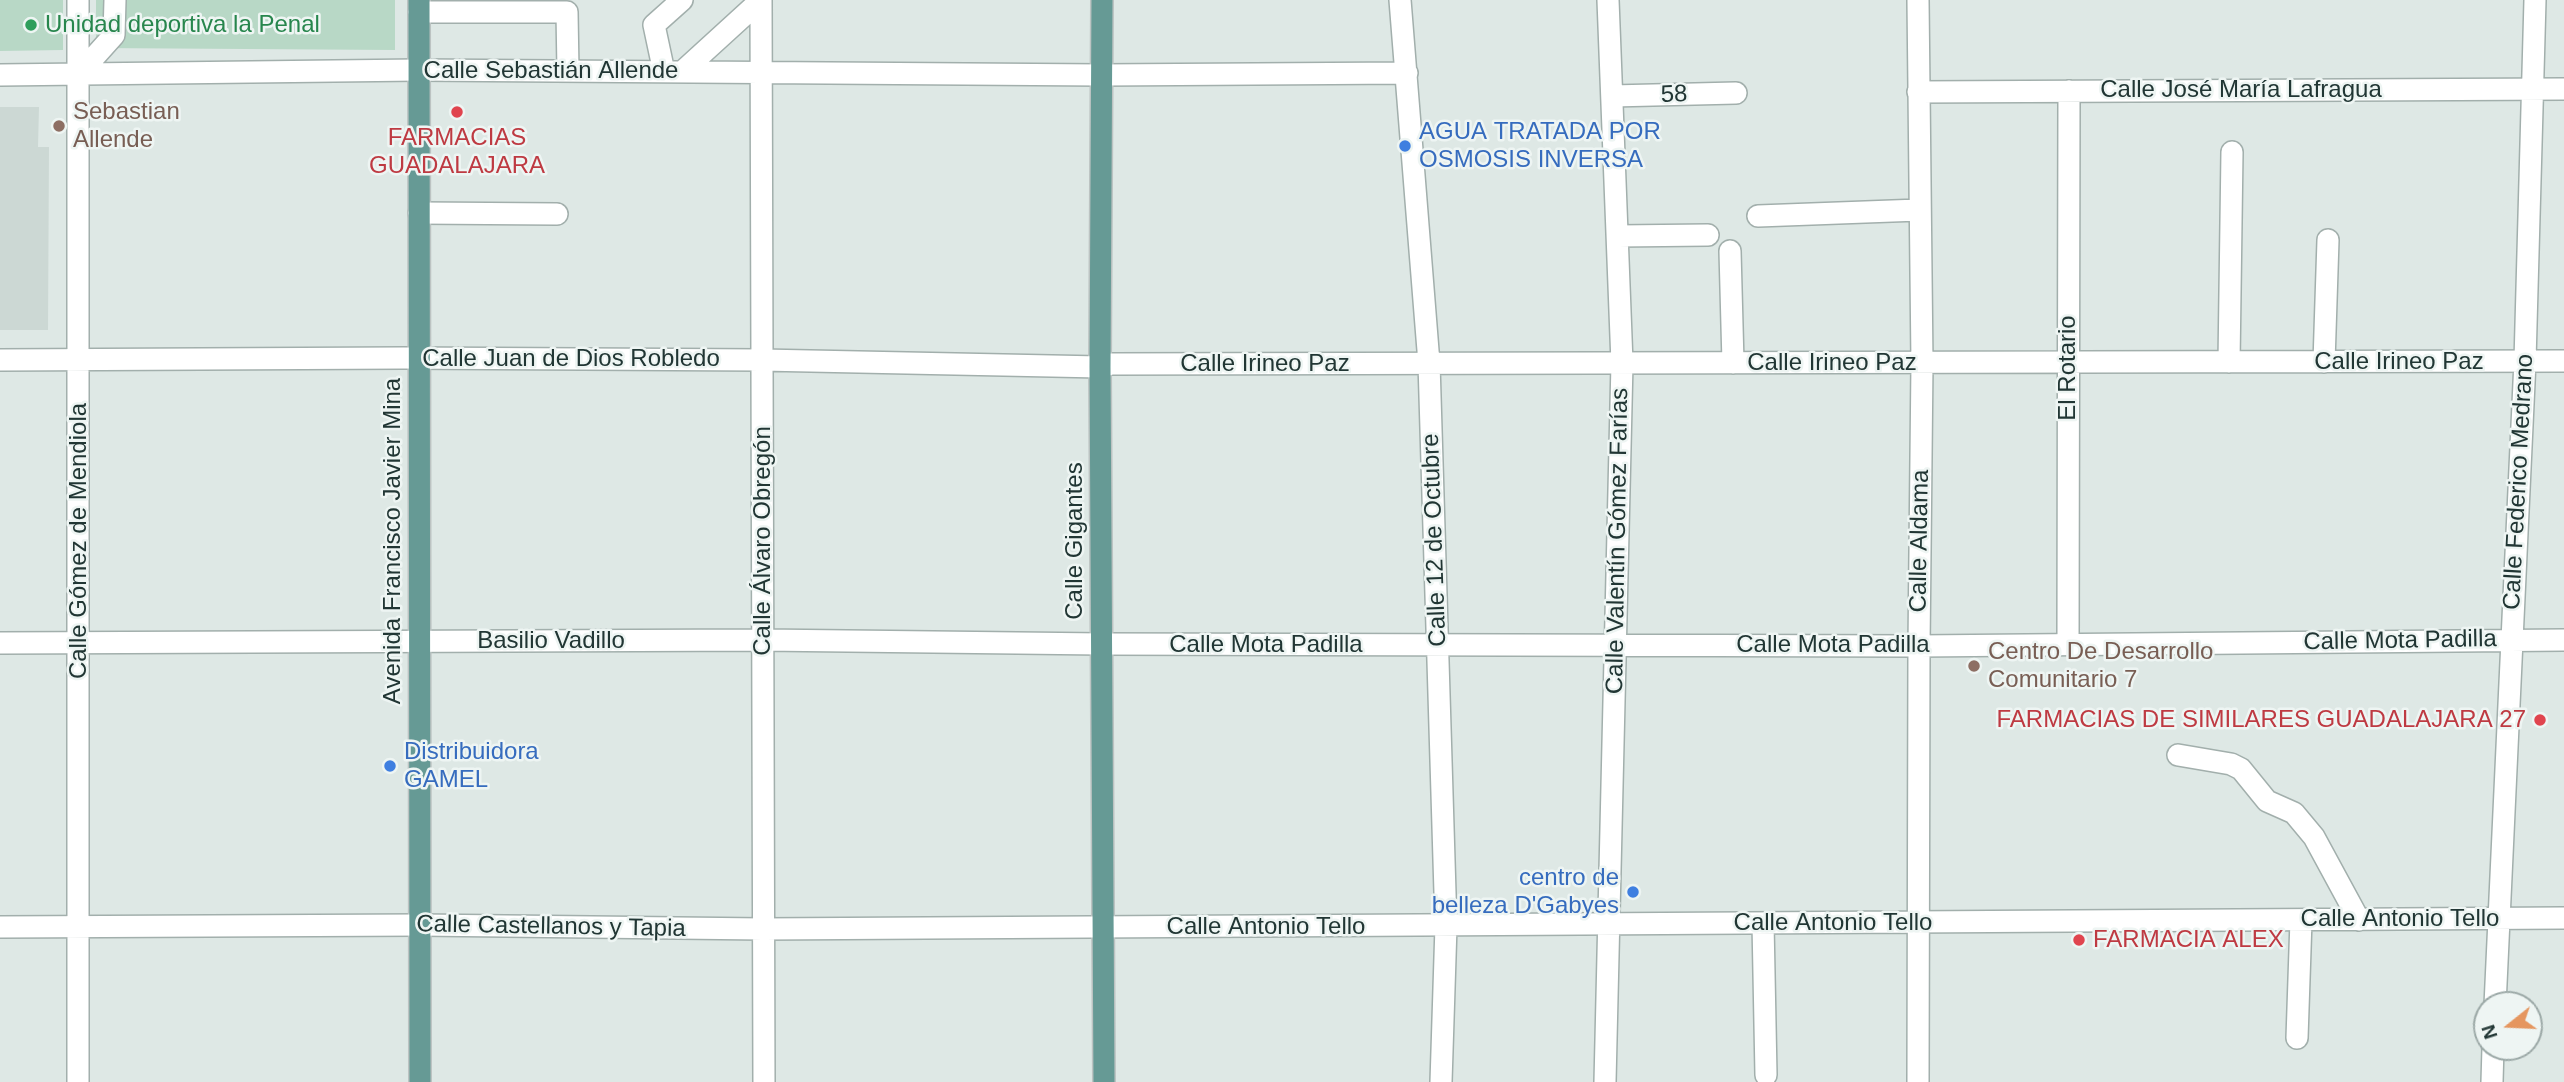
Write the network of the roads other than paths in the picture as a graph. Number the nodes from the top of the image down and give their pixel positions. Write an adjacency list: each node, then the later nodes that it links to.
1 (78, 0): 16 (street, Calle Gómez de Mendiola)
2 (115, 0): 16 (street)
3 (682, 0): 13 (street)
4 (761, 0): 13 (street); 14 (street, Calle Álvaro Obregón)
5 (1102, 0): 18 (main road, Calle Gigantes)
6 (1400, 0): 15 (street, Calle 12 de Octubre)
7 (1608, 0): 24 (street, Calle Valentín Gómez Farías)
8 (1918, 0): 22 (street, Calle Aldama)
9 (2535, 0): 19 (street, Calle Federico Medrano)
10 (419, 6): 11 (main road, Avenida Francisco Javier Mina); 12 (street)
11 (418, 70): 12 (street, Calle Sebastián Allende); 16 (street, Calle Sebastián Allende); 27 (main road, Avenida Francisco Javier Mina)
12 (568, 71): 13 (street, Calle Sebastián Allende)
13 (673, 72): 14 (street, Calle Sebastián Allende)
14 (762, 72): 18 (street, Calle Sebastián Allende); 37 (street, Calle Álvaro Obregón)
15 (1406, 73): 18 (street, Calle Sebastián Allende); 43 (street, Calle 12 de Octubre)
16 (79, 74): 17 (street, Calle Sebastián Allende); 34 (street, Calle Gómez de Mendiola)
17 (0, 75)
18 (1102, 75): 47 (main road, Calle Gigantes)
19 (2533, 89): 20 (street, Calle José María Lafragua); 21 (street, Calle José María Lafragua); 42 (street, Calle Federico Medrano)
20 (2564, 89)
21 (2069, 91): 22 (street, Calle José María Lafragua); 39 (street, El Rotario)
22 (1918, 92): 26 (street, Calle Aldama)
23 (1735, 93): 24 (street, 58)
24 (1612, 96): 31 (street, Calle Valentín Gómez Farías)
25 (2232, 152): 40 (street)
26 (1919, 210): 29 (street); 46 (street, Calle Aldama)
27 (419, 213): 28 (street); 35 (main road, Avenida Francisco Javier Mina)
28 (557, 214)
29 (1758, 216)
30 (1708, 235): 31 (street)
31 (1618, 236): 44 (street, Calle Valentín Gómez Farías)
32 (2328, 240): 41 (street)
33 (1730, 251): 45 (street)
34 (79, 358): 35 (street, Calle Juan de Dios Robledo); 36 (street, Calle Juan de Dios Robledo); 51 (street, Calle Gómez de Mendiola)
35 (419, 358): 37 (street, Calle Juan de Dios Robledo); 52 (main road, Avenida Francisco Javier Mina)
36 (0, 360)
37 (762, 360): 47 (street, Calle Juan de Dios Robledo); 48 (street, Calle Álvaro Obregón)
38 (2564, 361): 42 (street, Calle Irineo Paz)
39 (2068, 362): 40 (street, Calle Irineo Paz); 46 (street, Calle Irineo Paz); 54 (street, El Rotario)
40 (2229, 362): 41 (street, Calle Irineo Paz)
41 (2325, 362): 42 (street, Calle Irineo Paz)
42 (2525, 362): 49 (street, Calle Federico Medrano)
43 (1429, 363): 44 (street, Calle Irineo Paz); 47 (street, Calle Irineo Paz); 56 (street, Calle 12 de Octubre)
44 (1622, 363): 45 (street, Calle Irineo Paz); 57 (street, Calle Valentín Gómez Farías)
45 (1733, 363): 46 (street, Calle Irineo Paz)
46 (1922, 363): 58 (street, Calle Aldama)
47 (1100, 367): 55 (main road, Calle Gigantes)
48 (763, 640): 52 (street, Basilio Vadillo); 55 (street, Basilio Vadillo); 72 (street, Calle Álvaro Obregón)
49 (2512, 640): 50 (street, Calle Mota Padilla); 54 (street, Calle Mota Padilla); 61 (street, Calle Federico Medrano)
50 (2564, 640)
51 (79, 641): 52 (street, Basilio Vadillo); 53 (street, Basilio Vadillo); 68 (street, Calle Gómez de Mendiola)
52 (419, 641): 66 (main road, Avenida Francisco Javier Mina)
53 (0, 643)
54 (2068, 644): 58 (street, Calle Mota Padilla)
55 (1102, 645): 56 (street, Calle Mota Padilla); 71 (main road, Calle Gigantes)
56 (1439, 645): 57 (street, Calle Mota Padilla); 69 (street, Calle 12 de Octubre)
57 (1615, 645): 58 (street, Calle Mota Padilla); 67 (street, Calle Valentín Gómez Farías)
58 (1919, 646): 65 (street, Calle Aldama)
59 (2178, 755): 63 (street)
60 (2564, 918): 61 (street, Calle Antonio Tello)
61 (2499, 919): 63 (street, Calle Antonio Tello); 73 (street, Calle Federico Medrano)
62 (2301, 920): 63 (street, Calle Antonio Tello); 65 (street, Calle Antonio Tello); 74 (street)
63 (2359, 920)
64 (1763, 923): 65 (street, Calle Antonio Tello); 67 (street, Calle Antonio Tello); 76 (street)
65 (1919, 923): 83 (street, Calle Aldama)
66 (420, 925): 68 (street, Calle Castellanos y Tapia); 72 (street, Calle Castellanos y Tapia); 78 (main road, Avenida Francisco Javier Mina)
67 (1608, 925): 69 (street, Calle Antonio Tello); 82 (street, Calle Valentín Gómez Farías)
68 (78, 926): 70 (street, Calle Castellanos y Tapia); 77 (street, Calle Gómez de Mendiola)
69 (1446, 926): 71 (street, Calle Antonio Tello); 81 (street, Calle 12 de Octubre)
70 (0, 927)
71 (1103, 928): 72 (street, Calle Castellanos y Tapia); 80 (main road, Calle Gigantes)
72 (763, 929): 79 (street, Calle Álvaro Obregón)
73 (2496, 991)
74 (2297, 1038)
75 (2492, 1061): 84 (street)
76 (1766, 1075)
77 (78, 1082)
78 (420, 1082)
79 (764, 1082)
80 (1104, 1082)
81 (1441, 1082)
82 (1605, 1082)
83 (1918, 1082)
84 (2491, 1082)

